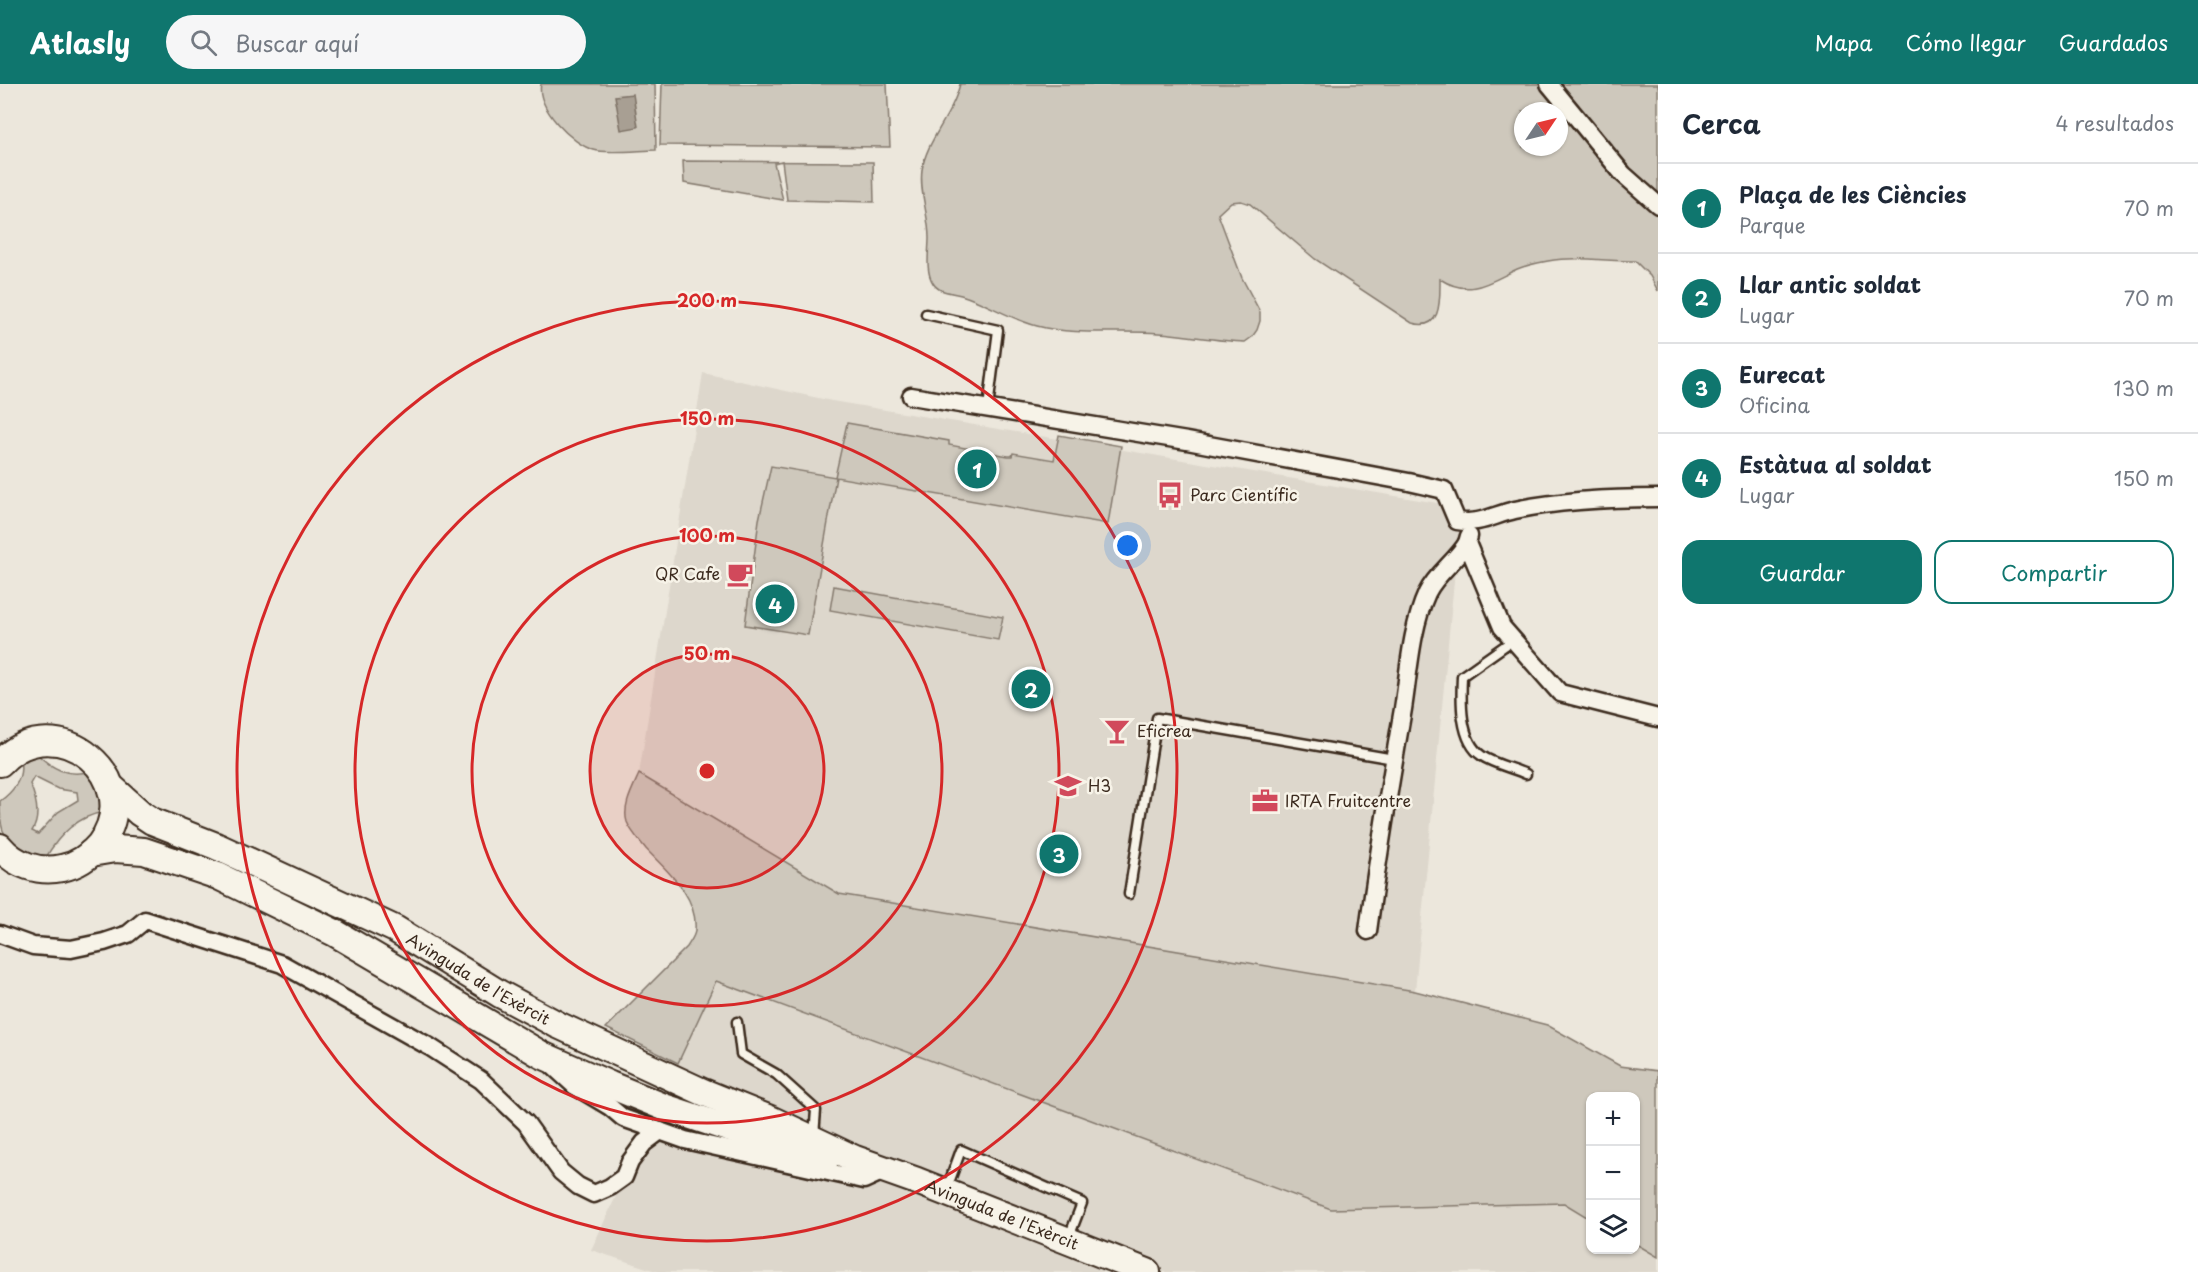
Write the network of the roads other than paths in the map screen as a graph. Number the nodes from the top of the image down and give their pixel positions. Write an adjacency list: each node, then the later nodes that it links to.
1 (1549, 84): 2 (street)
2 (1658, 205)
3 (926, 315): 5 (lane)
4 (911, 396): 5 (street)
5 (988, 408): 7 (street)
6 (1658, 498): 7 (street)
7 (1464, 522): 8 (street)
8 (1467, 543): 9 (street); 11 (street)
9 (1513, 640): 10 (street); 13 (lane)
10 (1658, 718)
11 (1394, 759): 17 (lane); 18 (street)
12 (0, 762): 14 (main road, Avinguda de l'Exèrcit)
13 (1526, 774)
14 (110, 786): 16 (main road); 24 (main road, Avinguda de l'Exèrcit)
15 (0, 847): 16 (main road)
16 (92, 853): 21 (main road, Avinguda de l'Exèrcit)
17 (1129, 894)
18 (1368, 931)
19 (0, 934): 26 (street)
20 (737, 1022): 24 (lane)
21 (542, 1055): 22 (street); 25 (main road, Avinguda de l'Exèrcit)
22 (623, 1118): 23 (street); 26 (street)
23 (660, 1131): 26 (street); 27 (street)
24 (814, 1140): 25 (main road, Avinguda de l'Exèrcit)
25 (855, 1159): 27 (main road, Avinguda de l'Exèrcit)
26 (630, 1162)
27 (886, 1170): 28 (main road, Avinguda de l'Exèrcit)
28 (945, 1192): 29 (main road, Avinguda de l'Exèrcit); 29 (lane)
29 (1068, 1240): 30 (main road, Avinguda de l'Exèrcit)
30 (1147, 1272)

